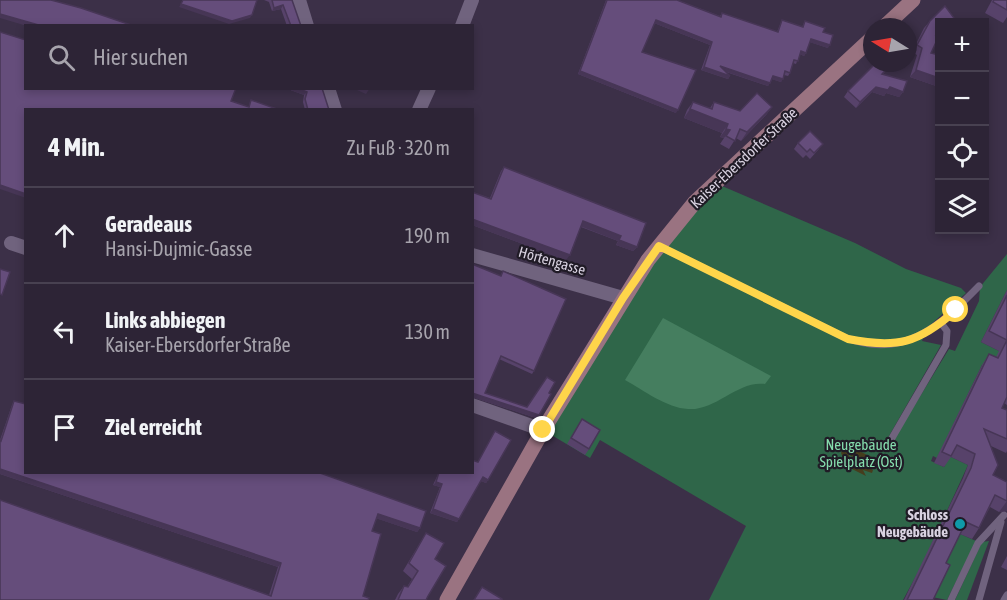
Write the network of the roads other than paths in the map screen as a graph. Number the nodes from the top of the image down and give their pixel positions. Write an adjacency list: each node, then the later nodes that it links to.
1 (299, 0): 5 (street)
2 (472, 0): 6 (street)
3 (913, 0): 4 (main road)
4 (894, 18)
5 (306, 24)
6 (463, 24)
7 (863, 46): 13 (main road, Kaiser-Ebersdorfer Straße)
8 (329, 90): 10 (street)
9 (428, 90): 11 (street)
10 (334, 108)
11 (419, 108)
12 (11, 243): 14 (street)
13 (659, 246): 17 (main road, Kaiser-Ebersdorfer Straße); 18 (lane)
14 (24, 247)
15 (474, 256): 17 (street, Hörtengasse)
16 (979, 286): 18 (lane)
17 (623, 298): 20 (main road, Kaiser-Ebersdorfer Straße)
18 (941, 323): 21 (lane)
19 (474, 406): 20 (street)
20 (543, 430): 23 (main road, Kaiser-Ebersdorfer Straße)
21 (892, 438)
22 (1007, 595): 26 (lane)
23 (447, 600)
24 (951, 600): 25 (lane)
25 (979, 600)
26 (1004, 600)

